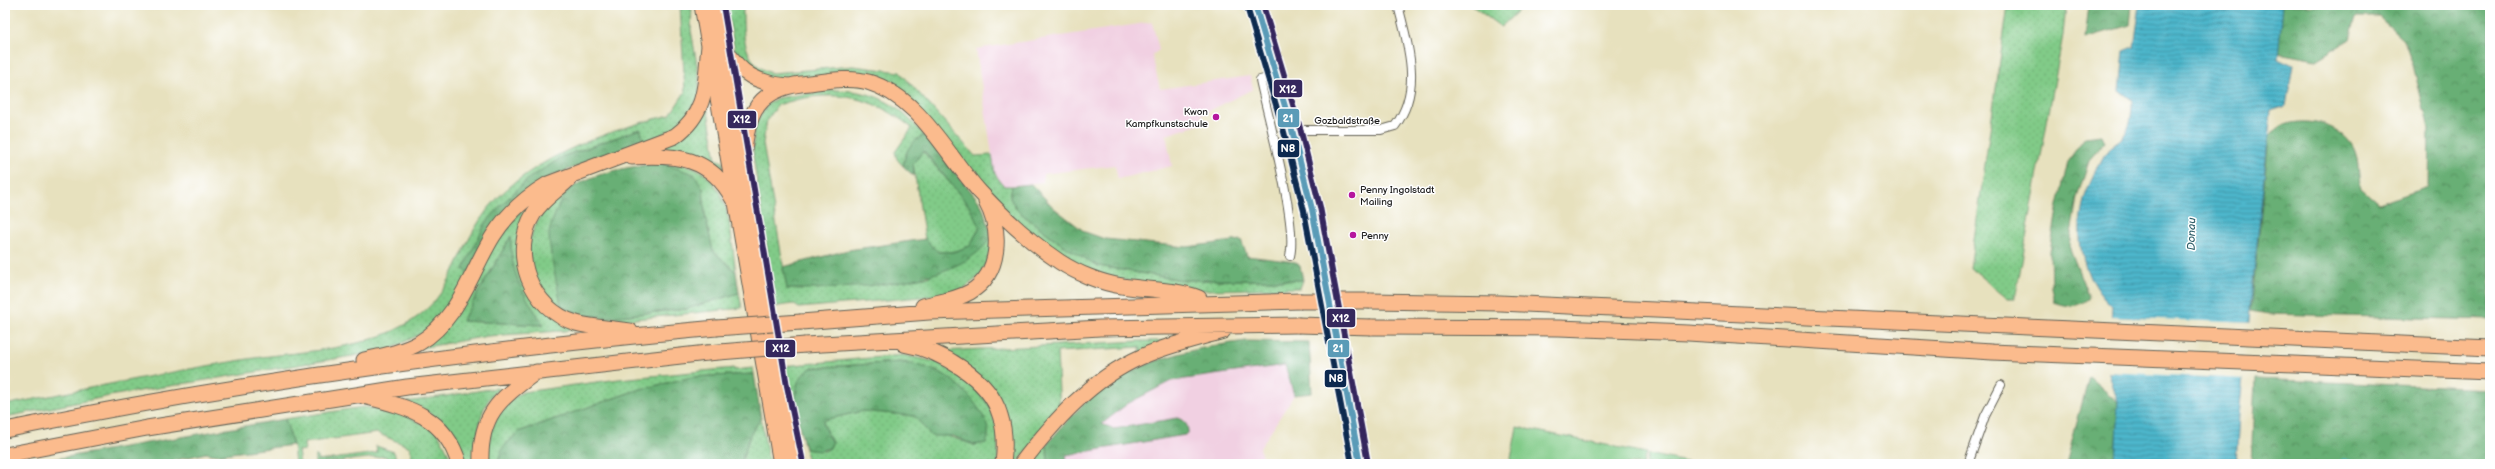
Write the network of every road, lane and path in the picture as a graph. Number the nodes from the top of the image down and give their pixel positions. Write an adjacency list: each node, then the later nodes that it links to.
1 (702, 5): 5 (highway)
2 (715, 5): 5 (highway)
3 (1255, 5): 6 (street)
4 (1398, 5): 8 (street, Gozbaldstraße)
5 (715, 43): 7 (highway); 9 (highway); 10 (highway); 13 (highway)
6 (1276, 76): 8 (street); 14 (street)
7 (790, 86): 10 (highway); 12 (highway)
8 (1292, 130): 42 (street)
9 (620, 158): 11 (highway); 13 (highway)
10 (742, 165): 30 (highway)
11 (571, 177): 21 (highway); 24 (highway)
12 (981, 193): 15 (highway); 17 (highway)
13 (738, 207): 32 (highway)
14 (1290, 256)
15 (1199, 298): 16 (highway); 17 (highway)
16 (1232, 302): 18 (highway); 23 (highway, bridge)
17 (908, 309): 18 (highway)
18 (800, 319): 19 (highway, bridge)
19 (716, 326): 21 (highway); 27 (highway)
20 (1242, 326): 22 (highway); 26 (highway, bridge); 41 (highway)
21 (639, 332): 24 (highway)
22 (884, 340): 25 (highway, bridge); 40 (highway)
23 (2490, 348)
24 (338, 368): 27 (highway)
25 (537, 372): 29 (highway); 35 (highway)
26 (2490, 372)
27 (274, 383): 31 (highway)
28 (2001, 385): 43 (street)
29 (356, 395): 33 (highway); 34 (highway)
30 (786, 425): 38 (highway); 39 (highway)
31 (5, 430)
32 (777, 440): 36 (highway); 37 (highway)
33 (5, 455)
34 (459, 464)
35 (482, 464)
36 (777, 464)
37 (781, 464)
38 (795, 464)
39 (799, 464)
40 (1003, 464)
41 (1021, 464)
42 (1360, 464)
43 (1968, 464)

